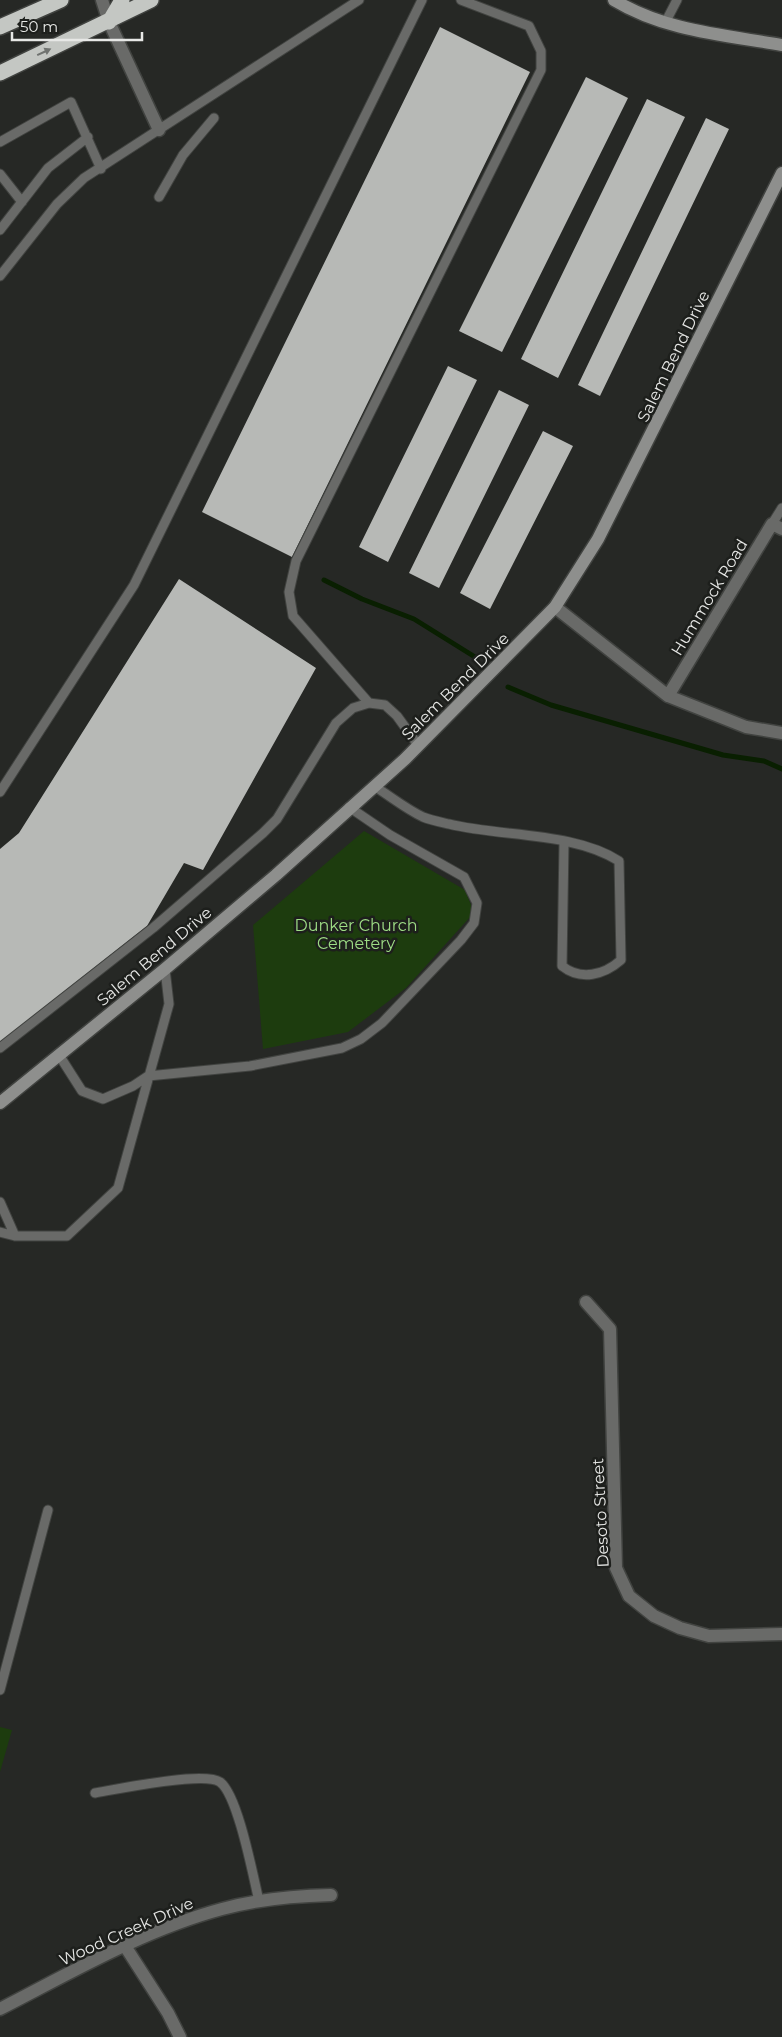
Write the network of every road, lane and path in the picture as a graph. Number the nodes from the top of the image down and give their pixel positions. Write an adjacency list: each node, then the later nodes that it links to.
1 (61, 0): 12 (highway)
2 (102, 0): 10 (street)
3 (122, 0): 10 (highway)
4 (151, 0): 10 (highway)
5 (359, 0): 16 (lane)
6 (422, 0): 34 (lane)
7 (460, 0): 30 (lane)
8 (614, 0): 11 (street)
9 (677, 0): 11 (lane)
10 (109, 22): 14 (highway, one-way to 10); 16 (street)
11 (665, 23): 13 (street)
12 (0, 27)
13 (782, 44)
14 (0, 73)
15 (214, 118): 22 (lane)
16 (159, 130): 19 (lane)
17 (88, 137): 18 (lane); 19 (lane); 23 (lane)
18 (0, 142)
19 (101, 169): 25 (lane)
20 (782, 173): 28 (street, Salem Bend Drive)
21 (0, 174): 23 (lane)
22 (159, 197)
23 (22, 202): 24 (lane)
24 (0, 230)
25 (0, 276)
26 (782, 508): 27 (lane)
27 (777, 527): 29 (street, Hummock Road)
28 (556, 607): 29 (street); 32 (street, Salem Bend Drive)
29 (668, 696): 31 (street)
30 (369, 703): 32 (lane); 38 (lane)
31 (782, 734)
32 (418, 745): 33 (street, Salem Bend Drive)
33 (374, 786): 35 (street, Salem Bend Drive); 36 (lane)
34 (0, 792)
35 (349, 808): 37 (street, Salem Bend Drive); 40 (lane)
36 (564, 842): 36 (lane)
37 (165, 969): 39 (street, Salem Bend Drive); 40 (lane)
38 (0, 1048)
39 (59, 1055): 40 (lane); 41 (street, Salem Bend Drive)
40 (148, 1076): 44 (lane)
41 (0, 1103)
42 (0, 1202): 44 (lane)
43 (0, 1232): 44 (lane)
44 (15, 1236)
45 (586, 1302): 47 (street, Desoto Street)
46 (48, 1510): 48 (lane)
47 (782, 1634)
48 (0, 1690)
49 (95, 1792): 51 (lane)
50 (331, 1895): 51 (street, Wood Creek Drive)
51 (259, 1900): 52 (street, Wood Creek Drive)
52 (125, 1946): 53 (street, Wood Creek Drive); 54 (street)
53 (0, 2009)
54 (180, 2037)

